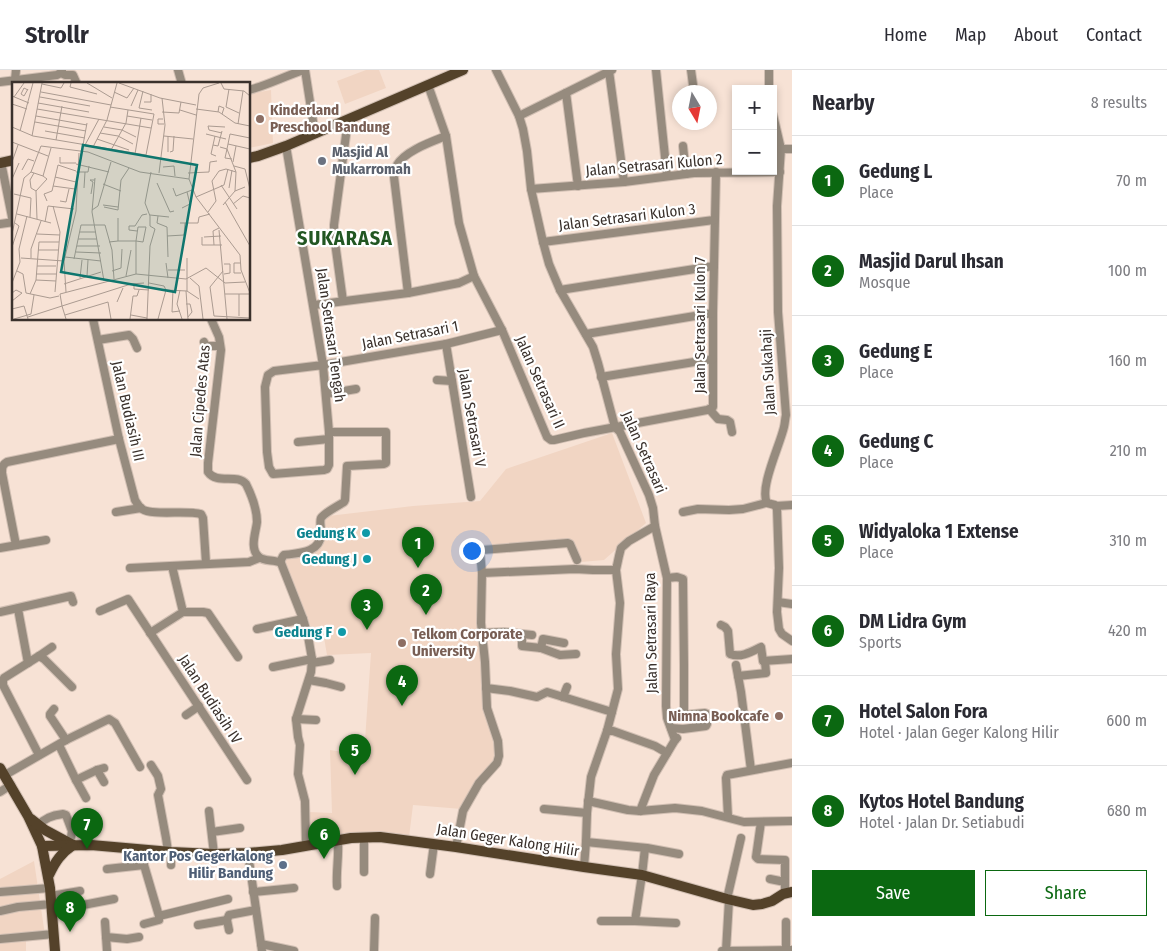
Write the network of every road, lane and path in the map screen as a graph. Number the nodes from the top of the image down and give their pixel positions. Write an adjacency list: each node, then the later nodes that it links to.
1 (16, 70): 11 (street)
2 (305, 70): 10 (street); 22 (street)
3 (463, 70): 14 (main road)
4 (496, 70): 19 (street, Jalan Setrasari)
5 (656, 70): 33 (street)
6 (691, 70): 15 (street)
7 (769, 70): 16 (street)
8 (610, 71): 18 (street); 34 (street)
9 (61, 72): 11 (street); 13 (street)
10 (285, 73): 17 (street)
11 (15, 80): 12 (street)
12 (0, 82)
13 (76, 82)
14 (428, 85): 20 (main road); 23 (street, Jalan Setrasari II)
15 (693, 85)
16 (769, 85)
17 (250, 90)
18 (566, 93): 19 (street); 35 (street)
19 (519, 116): 36 (street, Jalan Setrasari)
20 (348, 120): 22 (main road); 44 (street)
21 (777, 130): 26 (street, Jalan Sukahaji)
22 (316, 134): 24 (main road)
23 (446, 136): 41 (street, Jalan Setrasari II); 43 (street)
24 (286, 146): 28 (main road); 45 (street, Jalan Setrasari Tengah)
25 (682, 146): 32 (street)
26 (781, 148): 27 (street); 31 (street, Jalan Sukahaji)
27 (792, 149)
28 (250, 158)
29 (1, 162): 37 (street)
30 (716, 172): 31 (street, Jalan Setrasari Kulon 2); 32 (street, Jalan Setrasari Kulon 2); 38 (street, Jalan Setrasari Kulon 7)
31 (780, 172): 71 (street, Jalan Sukahaji)
32 (686, 174): 33 (street, Jalan Setrasari Kulon 2)
33 (667, 176): 34 (street, Jalan Setrasari Kulon 2)
34 (624, 182): 35 (street, Jalan Setrasari Kulon 2)
35 (578, 186): 36 (street, Jalan Setrasari Kulon 2)
36 (532, 189): 39 (street, Jalan Setrasari)
37 (12, 213)
38 (714, 220): 39 (street, Jalan Setrasari Kulon 3); 40 (street, Jalan Setrasari Kulon 7)
39 (543, 242): 42 (street, Jalan Setrasari)
40 (714, 266): 42 (street); 46 (street, Jalan Setrasari Kulon 7)
41 (474, 276): 43 (street); 49 (street, Jalan Setrasari II)
42 (560, 290): 50 (street, Jalan Setrasari)
43 (408, 293): 44 (street)
44 (343, 301): 45 (street)
45 (314, 305): 57 (street, Jalan Setrasari Tengah)
46 (713, 313): 50 (street); 56 (street, Jalan Setrasari Kulon 7)
47 (93, 320): 51 (street, Jalan Budiasih III)
48 (211, 320): 54 (street, Jalan Cipedes Atas)
49 (502, 330): 53 (street, Jalan Setrasari 1); 64 (street, Jalan Setrasari II)
50 (586, 334): 58 (street, Jalan Setrasari)
51 (98, 340): 55 (street); 67 (street, Jalan Budiasih III)
52 (204, 342): 54 (street)
53 (446, 344): 57 (street, Jalan Setrasari 1); 60 (street, Jalan Setrasari V)
54 (220, 346): 81 (street, Jalan Cipedes Atas)
55 (137, 348)
56 (713, 359): 58 (street); 63 (street, Jalan Setrasari Kulon 7)
57 (323, 365): 62 (street, Jalan Setrasari Tengah); 69 (street, Jalan Setrasari 1)
58 (601, 377): 64 (street, Jalan Setrasari)
59 (438, 380): 60 (street)
60 (452, 381): 70 (street, Jalan Setrasari V)
61 (356, 389): 62 (street)
62 (326, 394): 66 (street, Jalan Setrasari Tengah)
63 (710, 410): 64 (street, Jalan Setrasari Kulon 7); 65 (street)
64 (615, 427): 77 (street, Jalan Setrasari)
65 (732, 432)
66 (329, 435): 68 (street); 69 (street, Jalan Setrasari Tengah); 83 (street)
67 (120, 439): 74 (street, Jalan Budiasih III); 79 (street)
68 (298, 442)
69 (327, 468)
70 (471, 497)
71 (766, 503): 73 (street); 76 (street)
72 (792, 505): 73 (street)
73 (776, 506): 91 (street)
74 (141, 508): 75 (street); 84 (street)
75 (116, 512)
76 (683, 512)
77 (655, 526): 87 (street); 89 (street, Jalan Setrasari Raya)
78 (46, 540): 79 (street)
79 (16, 545): 80 (street)
80 (0, 548)
81 (259, 558): 83 (street); 84 (street)
82 (577, 560): 88 (street)
83 (280, 562): 97 (street)
84 (206, 564): 85 (street)
85 (172, 566): 86 (street); 96 (street)
86 (130, 568)
87 (616, 570): 88 (street); 127 (street)
88 (482, 573): 100 (street)
89 (667, 578): 129 (street); 132 (street, Jalan Setrasari Raya)
90 (73, 602): 93 (street)
91 (778, 602): 92 (street); 104 (street)
92 (792, 604)
93 (18, 609): 95 (street); 115 (street)
94 (100, 611): 101 (street, Jalan Budiasih IV)
95 (0, 612)
96 (183, 612): 101 (street); 110 (street)
97 (303, 619): 99 (street); 113 (street)
98 (722, 625): 114 (street)
99 (257, 629)
100 (482, 632): 102 (street); 123 (street)
101 (150, 633): 125 (street, Jalan Budiasih IV)
102 (522, 634): 103 (street); 107 (street)
103 (532, 635)
104 (792, 641)
105 (564, 643): 107 (street)
106 (52, 647): 109 (street)
107 (541, 648): 108 (street)
108 (576, 654)
109 (39, 656): 115 (street); 120 (street)
110 (238, 656)
111 (792, 659): 114 (street)
112 (330, 660): 113 (street)
113 (312, 661): 117 (street); 119 (street)
114 (764, 661): 118 (street)
115 (28, 663): 137 (street)
116 (736, 664): 118 (street)
117 (272, 667)
118 (738, 676): 141 (street)
119 (309, 680): 121 (street); 130 (street)
120 (72, 687)
121 (341, 687)
122 (567, 687): 124 (street)
123 (486, 688): 124 (street); 169 (street)
124 (563, 697): 127 (street)
125 (198, 706): 128 (street); 144 (street, Jalan Budiasih IV)
126 (54, 709): 135 (street)
127 (612, 712): 134 (street)
128 (186, 715)
129 (684, 716): 133 (street); 133 (street)
130 (296, 718): 131 (street); 168 (street)
131 (316, 720)
132 (671, 728): 133 (street); 136 (street, Jalan Setrasari Raya)
133 (682, 729)
134 (608, 731): 136 (street); 149 (street)
135 (62, 742): 137 (street); 140 (street); 143 (street)
136 (667, 753): 152 (street, Jalan Setrasari Raya)
137 (39, 755): 142 (street)
138 (792, 763): 141 (street)
139 (151, 765): 172 (street)
140 (140, 767)
141 (751, 770): 155 (street)
142 (2, 772): 146 (main road)
143 (76, 780): 145 (street); 148 (street)
144 (247, 780)
145 (104, 782)
146 (11, 786): 147 (street); 154 (main road)
147 (0, 792)
148 (86, 798)
149 (588, 801): 152 (street); 153 (street)
150 (544, 809): 153 (street)
151 (209, 811): 160 (street)
152 (640, 811): 155 (street)
153 (587, 812): 164 (street)
154 (28, 816): 158 (main road); 167 (main road)
155 (728, 817): 157 (street)
156 (792, 821): 157 (street)
157 (761, 822): 185 (street)
158 (39, 825): 165 (main road); 165 (street)
159 (240, 828): 160 (street)
160 (212, 832): 174 (street)
161 (364, 837): 163 (main road, Jalan Geger Kalong Hilir); 166 (main road, Jalan Geger Kalong Hilir); 180 (street)
162 (741, 838): 196 (street)
163 (338, 841): 168 (main road, Jalan Geger Kalong Hilir); 186 (street)
164 (586, 842): 170 (street); 178 (street)
165 (72, 844): 167 (main road, Jalan Geger Kalong Hilir); 171 (main road, Jalan Geger Kalong Hilir); 182 (main road)
166 (434, 844): 169 (main road, Jalan Geger Kalong Hilir); 181 (street)
167 (42, 846): 182 (main road)
168 (306, 846): 173 (main road, Jalan Geger Kalong Hilir)
169 (456, 847): 178 (main road, Jalan Geger Kalong Hilir)
170 (645, 848): 175 (street); 183 (street)
171 (138, 849): 172 (main road, Jalan Geger Kalong Hilir); 177 (street)
172 (169, 852): 174 (main road, Jalan Geger Kalong Hilir); 176 (street)
173 (248, 853): 174 (main road, Jalan Geger Kalong Hilir); 191 (street)
174 (214, 854)
175 (679, 854)
176 (171, 864)
177 (144, 865): 179 (street); 200 (street)
178 (584, 867): 183 (main road, Jalan Geger Kalong Hilir)
179 (107, 869)
180 (364, 872)
181 (430, 874)
182 (48, 875): 195 (main road)
183 (642, 875): 196 (main road, Jalan Geger Kalong Hilir); 203 (street)
184 (770, 879): 185 (street)
185 (785, 882): 192 (street)
186 (337, 886)
187 (294, 888): 191 (street)
188 (20, 890): 190 (street); 195 (street); 197 (street)
189 (80, 891): 195 (street)
190 (0, 892)
191 (253, 892): 198 (street)
192 (789, 893): 196 (main road, Jalan Geger Kalong Hilir)
193 (114, 898): 195 (street)
194 (228, 898): 200 (street)
195 (51, 900): 197 (street); 211 (main road)
196 (728, 900): 221 (street)
197 (18, 907): 199 (street)
198 (256, 910): 202 (street); 215 (street)
199 (0, 911)
200 (158, 916): 208 (street)
201 (374, 918): 220 (street)
202 (227, 920): 209 (street); 210 (street)
203 (635, 921): 205 (street); 207 (street)
204 (105, 922): 212 (street)
205 (601, 922)
206 (786, 922): 216 (street)
207 (676, 923)
208 (144, 924)
209 (198, 926)
210 (229, 930)
211 (54, 934): 214 (street); 217 (main road)
212 (106, 937): 213 (street); 218 (street)
213 (139, 937)
214 (0, 939)
215 (262, 947): 219 (street)
216 (786, 950): 221 (street)
217 (55, 951)
218 (107, 951)
219 (294, 951)
220 (374, 951)
221 (725, 951)

